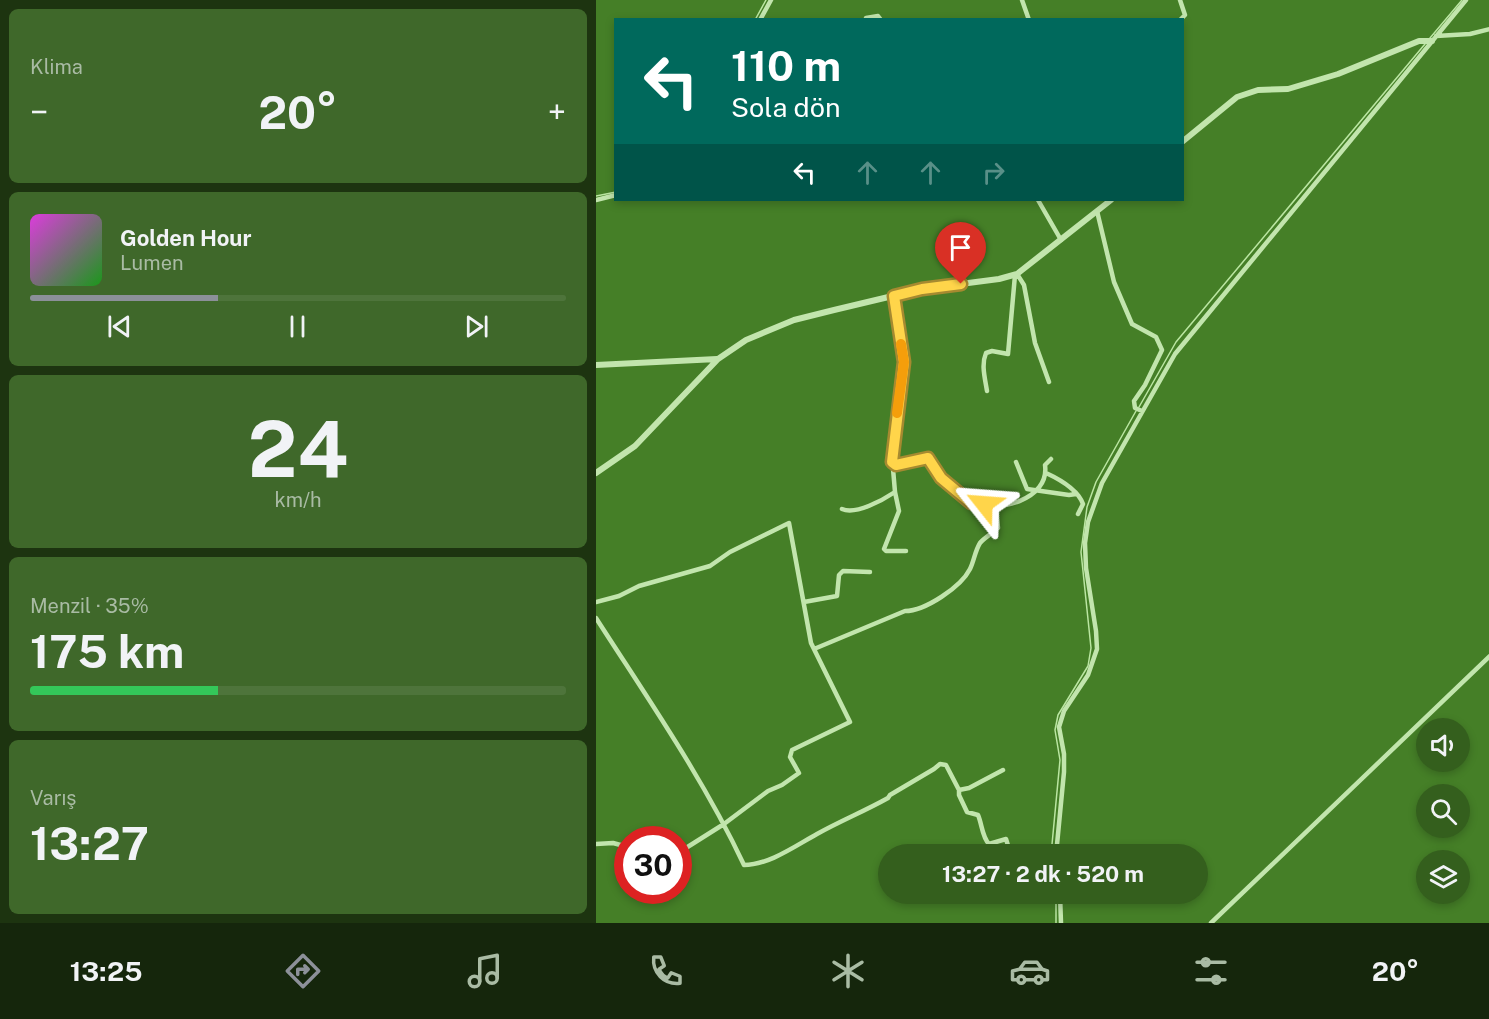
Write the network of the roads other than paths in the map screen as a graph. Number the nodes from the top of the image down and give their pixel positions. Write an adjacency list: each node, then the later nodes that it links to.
1 (771, 0): 5 (street)
2 (1022, 0): 8 (street)
3 (1180, 0): 9 (street)
4 (1466, 0): 11 (street)
5 (761, 18)
6 (866, 18): 7 (street)
7 (880, 18)
8 (1028, 18)
9 (1182, 18)
10 (1490, 29): 11 (street)
11 (1433, 39): 12 (street); 25 (street)
12 (1184, 140)
13 (614, 196): 14 (street)
14 (596, 200)
15 (1039, 201): 18 (street)
16 (1110, 201): 17 (street)
17 (1097, 212): 18 (street); 25 (street)
18 (1061, 240): 19 (street)
19 (1016, 274): 20 (street); 23 (street); 24 (street)
20 (894, 296): 21 (street); 27 (street)
21 (718, 359): 22 (street); 29 (street)
22 (596, 365)
23 (1049, 382)
24 (987, 391)
25 (1139, 410): 53 (street)
26 (1051, 459): 30 (street)
27 (892, 462): 32 (street); 34 (street)
28 (1016, 462): 31 (street)
29 (596, 473)
30 (1046, 473): 31 (street); 33 (street)
31 (1036, 491): 33 (street); 34 (street)
32 (895, 492): 35 (street); 37 (street)
33 (1076, 494): 36 (street)
34 (996, 506): 42 (street)
35 (842, 509)
36 (1078, 514)
37 (906, 551)
38 (870, 572): 40 (street)
39 (596, 602): 40 (street)
40 (804, 602): 42 (street)
41 (596, 618): 46 (street)
42 (814, 649): 46 (street)
43 (1490, 656): 56 (street)
44 (1002, 770): 45 (street)
45 (959, 790): 46 (street); 50 (street)
46 (724, 824): 49 (street)
47 (614, 843): 48 (street)
48 (596, 844)
49 (692, 844)
50 (989, 844)
51 (989, 844): 52 (street)
52 (1008, 844)
53 (1057, 844)
54 (1061, 904): 55 (street)
55 (1061, 923)
56 (1211, 923)

